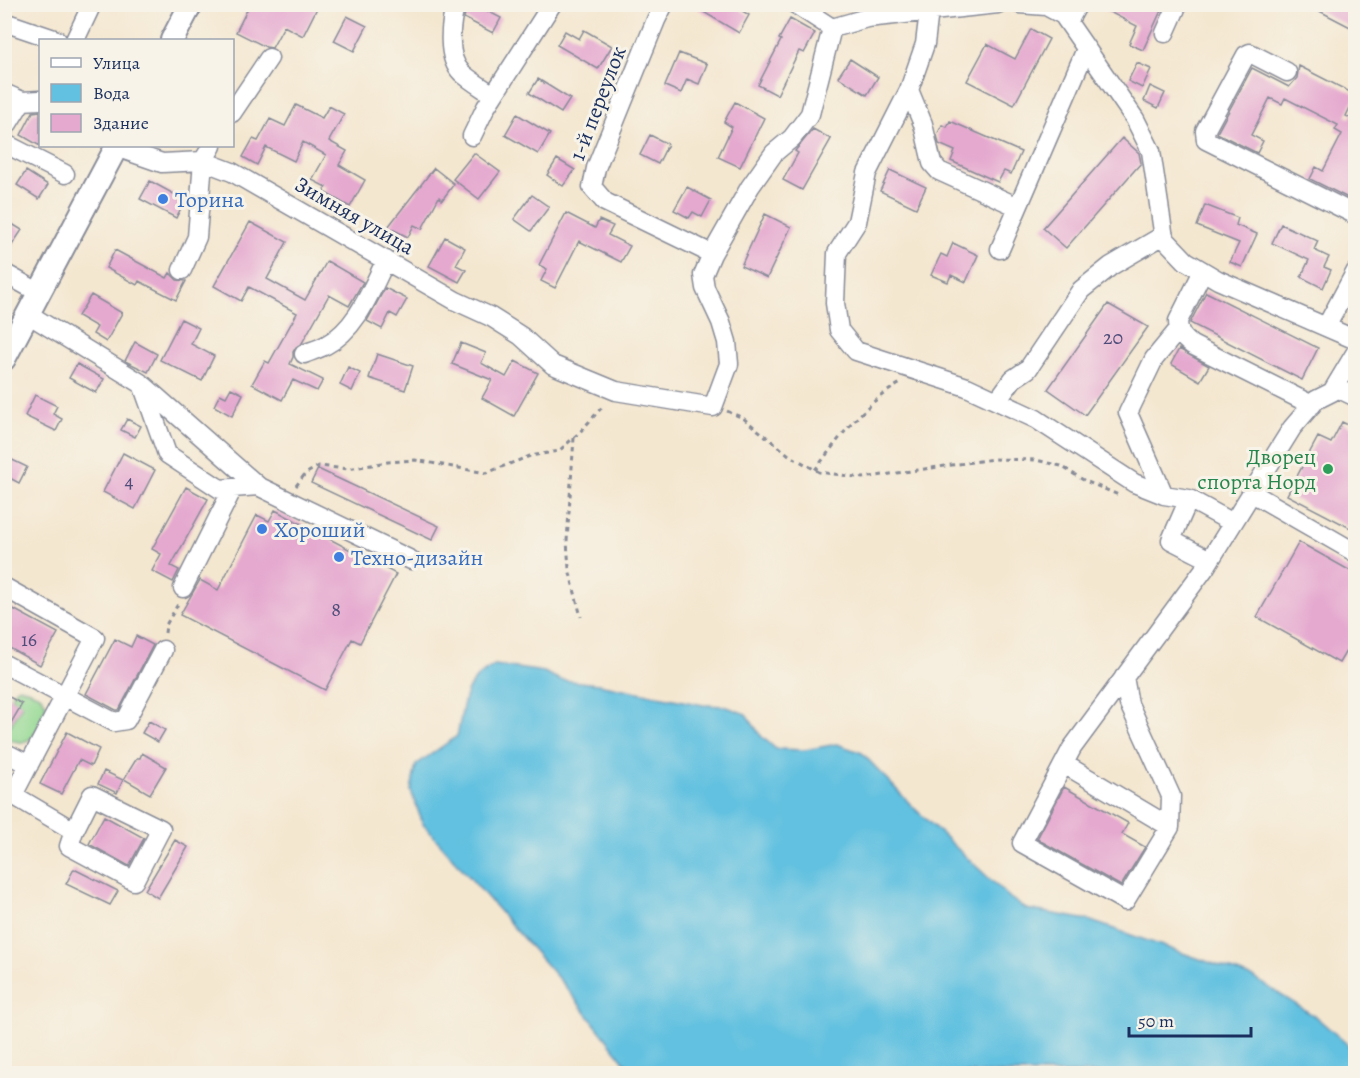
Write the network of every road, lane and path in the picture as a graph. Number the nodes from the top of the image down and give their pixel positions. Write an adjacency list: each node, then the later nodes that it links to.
1 (92, 4): 18 (street)
2 (191, 4): 19 (main road)
3 (456, 4): 25 (street)
4 (552, 4): 25 (street)
5 (664, 4): 40 (street, 1-й переулок)
6 (795, 4): 15 (street)
7 (998, 4): 11 (street)
8 (1019, 4): 14 (street)
9 (1078, 4): 14 (street)
10 (1179, 4): 16 (street)
11 (970, 6): 12 (street)
12 (929, 11): 15 (street); 23 (street)
13 (4, 22): 17 (street)
14 (1068, 22): 20 (street)
15 (832, 28): 40 (street)
16 (1165, 33)
17 (54, 39)
18 (75, 39)
19 (173, 39)
20 (1086, 49): 36 (street); 38 (street)
21 (269, 58): 28 (street)
22 (1287, 72): 37 (street)
23 (909, 90): 36 (street); 53 (street)
24 (4, 93): 27 (street)
25 (494, 95): 30 (street)
26 (39, 100): 27 (street)
27 (22, 101): 29 (street)
28 (234, 110)
29 (4, 130)
30 (472, 136)
31 (4, 143): 35 (street)
32 (115, 147): 46 (main road)
33 (119, 147): 34 (street, Зимняя улица)
34 (207, 153): 41 (street, Зимняя улица); 42 (street)
35 (64, 174)
36 (1018, 207): 39 (street)
37 (1356, 215)
38 (1164, 235): 43 (street); 58 (street)
39 (1000, 249)
40 (712, 254): 60 (street)
41 (386, 260): 51 (street); 56 (street, Зимняя улица)
42 (182, 270)
43 (1203, 271): 48 (street); 49 (street)
44 (1356, 271): 48 (street)
45 (4, 273): 46 (street)
46 (40, 293): 47 (main road)
47 (28, 314): 52 (main road); 54 (street)
48 (1326, 327): 50 (street)
49 (1178, 330): 59 (street); 66 (street)
50 (1355, 344): 55 (street)
51 (304, 354)
52 (4, 359)
53 (921, 372): 58 (street); 62 (path)
54 (142, 384): 63 (street); 64 (street)
55 (1335, 387): 57 (street); 59 (street)
56 (616, 391): 60 (street, Зимняя улица); 61 (path)
57 (1356, 397)
58 (997, 401): 66 (street)
59 (1312, 405): 65 (street)
60 (712, 407): 62 (path)
61 (574, 438): 69 (path); 76 (path)
62 (815, 470): 67 (path)
63 (258, 486): 64 (street); 69 (street)
64 (233, 488): 75 (street)
65 (1252, 493): 70 (street); 71 (street)
66 (1164, 495): 68 (street)
67 (1123, 496)
68 (1189, 499): 70 (street); 73 (street)
69 (293, 503): 72 (street)
70 (1233, 523): 73 (street)
71 (1356, 553)
72 (411, 560)
73 (1210, 560): 79 (street)
74 (4, 587): 80 (street)
75 (183, 588): 77 (path)
76 (581, 617)
77 (164, 650): 80 (street)
78 (4, 664): 80 (street)
79 (1124, 677): 82 (street); 85 (street)
80 (65, 696): 83 (street)
81 (4, 752): 83 (street)
82 (1064, 764): 85 (street); 85 (street)
83 (29, 765): 84 (street)
84 (9, 797): 86 (street)
85 (1170, 827)
86 (74, 831): 86 (street)

